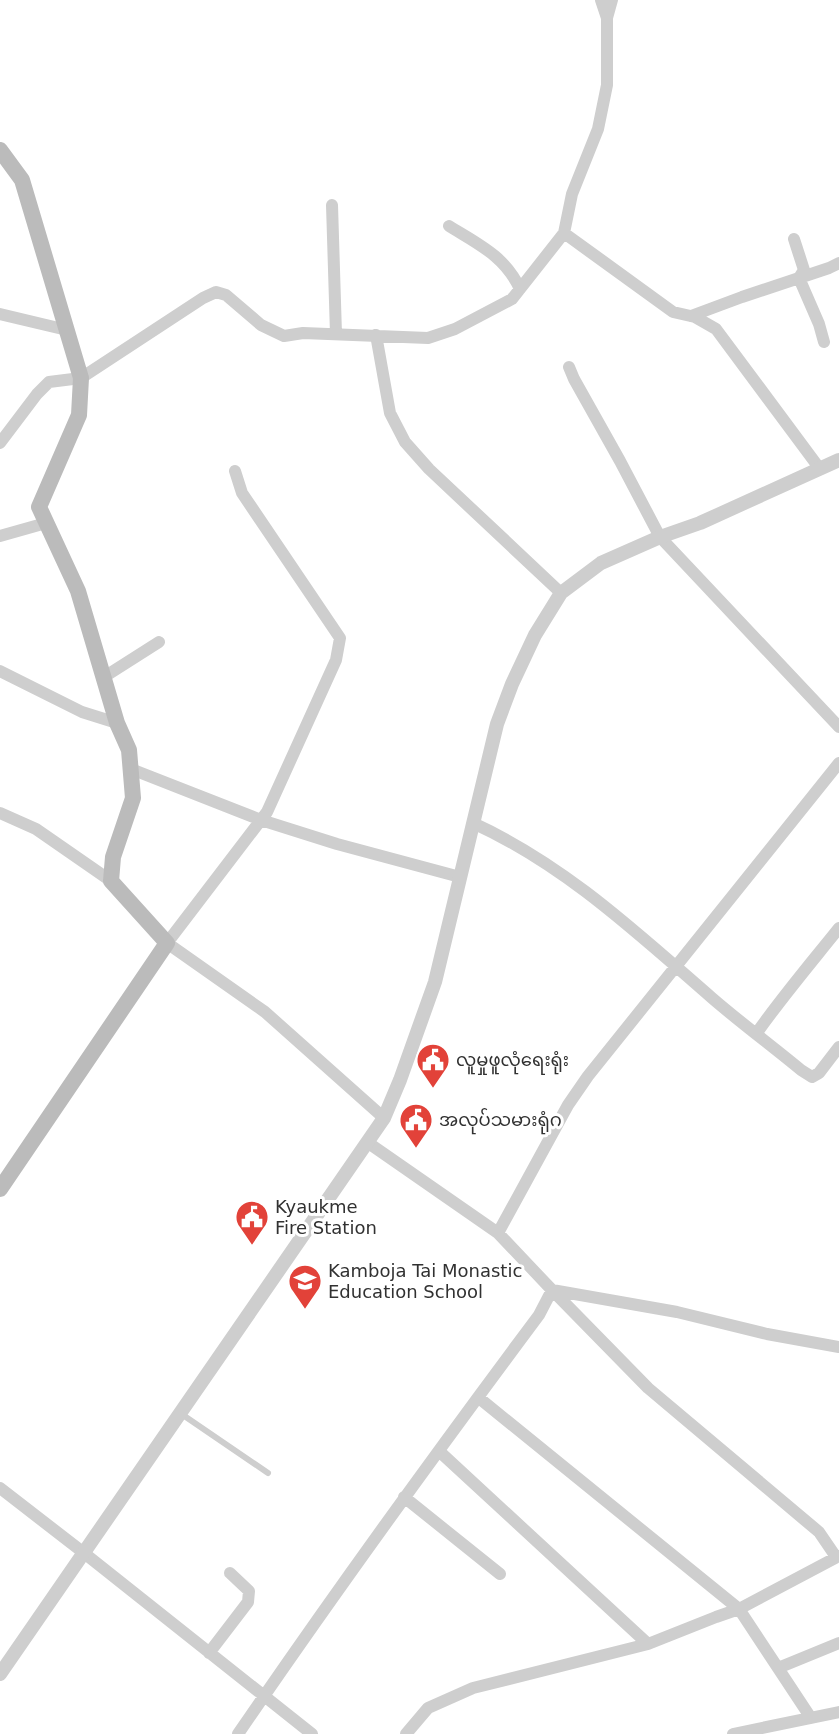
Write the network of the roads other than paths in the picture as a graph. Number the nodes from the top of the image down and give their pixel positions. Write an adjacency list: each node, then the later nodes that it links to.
1 (601, 0): 3 (street)
2 (612, 0): 3 (street)
3 (607, 18): 7 (street)
4 (0, 150): 14 (main road)
5 (332, 205): 15 (street)
6 (449, 226): 11 (street)
7 (564, 233): 11 (street); 13 (street)
8 (794, 239): 10 (street)
9 (839, 263): 10 (street)
10 (799, 278): 13 (street); 17 (street)
11 (520, 289): 16 (street)
12 (0, 314): 14 (street)
13 (691, 316): 22 (street)
14 (67, 330): 19 (main road)
15 (336, 334): 16 (street); 19 (street)
16 (376, 335): 27 (street)
17 (824, 342)
18 (569, 367): 26 (street)
19 (81, 378): 20 (street); 24 (main road)
20 (0, 443)
21 (839, 460): 22 (street)
22 (820, 469): 26 (street)
23 (235, 471): 36 (street)
24 (46, 523): 25 (street); 30 (main road)
25 (0, 536)
26 (660, 537): 27 (street); 32 (street)
27 (561, 593): 37 (street)
28 (159, 642): 30 (street)
29 (0, 671): 31 (street)
30 (104, 677): 31 (main road)
31 (117, 723): 34 (main road)
32 (839, 727)
33 (839, 763): 42 (street)
34 (131, 769): 36 (street); 39 (main road)
35 (0, 813): 39 (street)
36 (261, 820): 38 (street); 41 (street)
37 (473, 823): 38 (street); 42 (street)
38 (460, 877): 45 (street)
39 (111, 881): 41 (main road)
40 (839, 928): 43 (street)
41 (167, 943): 45 (street); 47 (main road)
42 (676, 965): 43 (street); 48 (street)
43 (756, 1034): 44 (street)
44 (839, 1047)
45 (384, 1118): 46 (street)
46 (367, 1142): 48 (street); 52 (street)
47 (0, 1189)
48 (498, 1233): 49 (street)
49 (552, 1290): 50 (street); 51 (street); 58 (street)
50 (839, 1347)
51 (479, 1398): 53 (street); 61 (street)
52 (180, 1413): 54 (lane); 57 (street)
53 (440, 1452): 56 (street); 63 (street)
54 (268, 1473)
55 (0, 1488): 57 (street)
56 (404, 1497): 60 (street); 67 (street)
57 (84, 1552): 64 (street); 66 (street)
58 (837, 1556): 61 (street)
59 (230, 1573): 64 (street)
60 (500, 1574)
61 (739, 1609): 63 (street); 65 (street)
62 (839, 1642): 65 (street)
63 (648, 1644): 72 (street)
64 (209, 1653): 67 (street)
65 (778, 1668): 69 (street)
66 (0, 1674)
67 (264, 1696): 70 (street); 71 (street)
68 (839, 1712): 69 (street)
69 (811, 1718): 73 (street)
70 (238, 1734)
71 (312, 1734)
72 (406, 1734)
73 (733, 1734)

